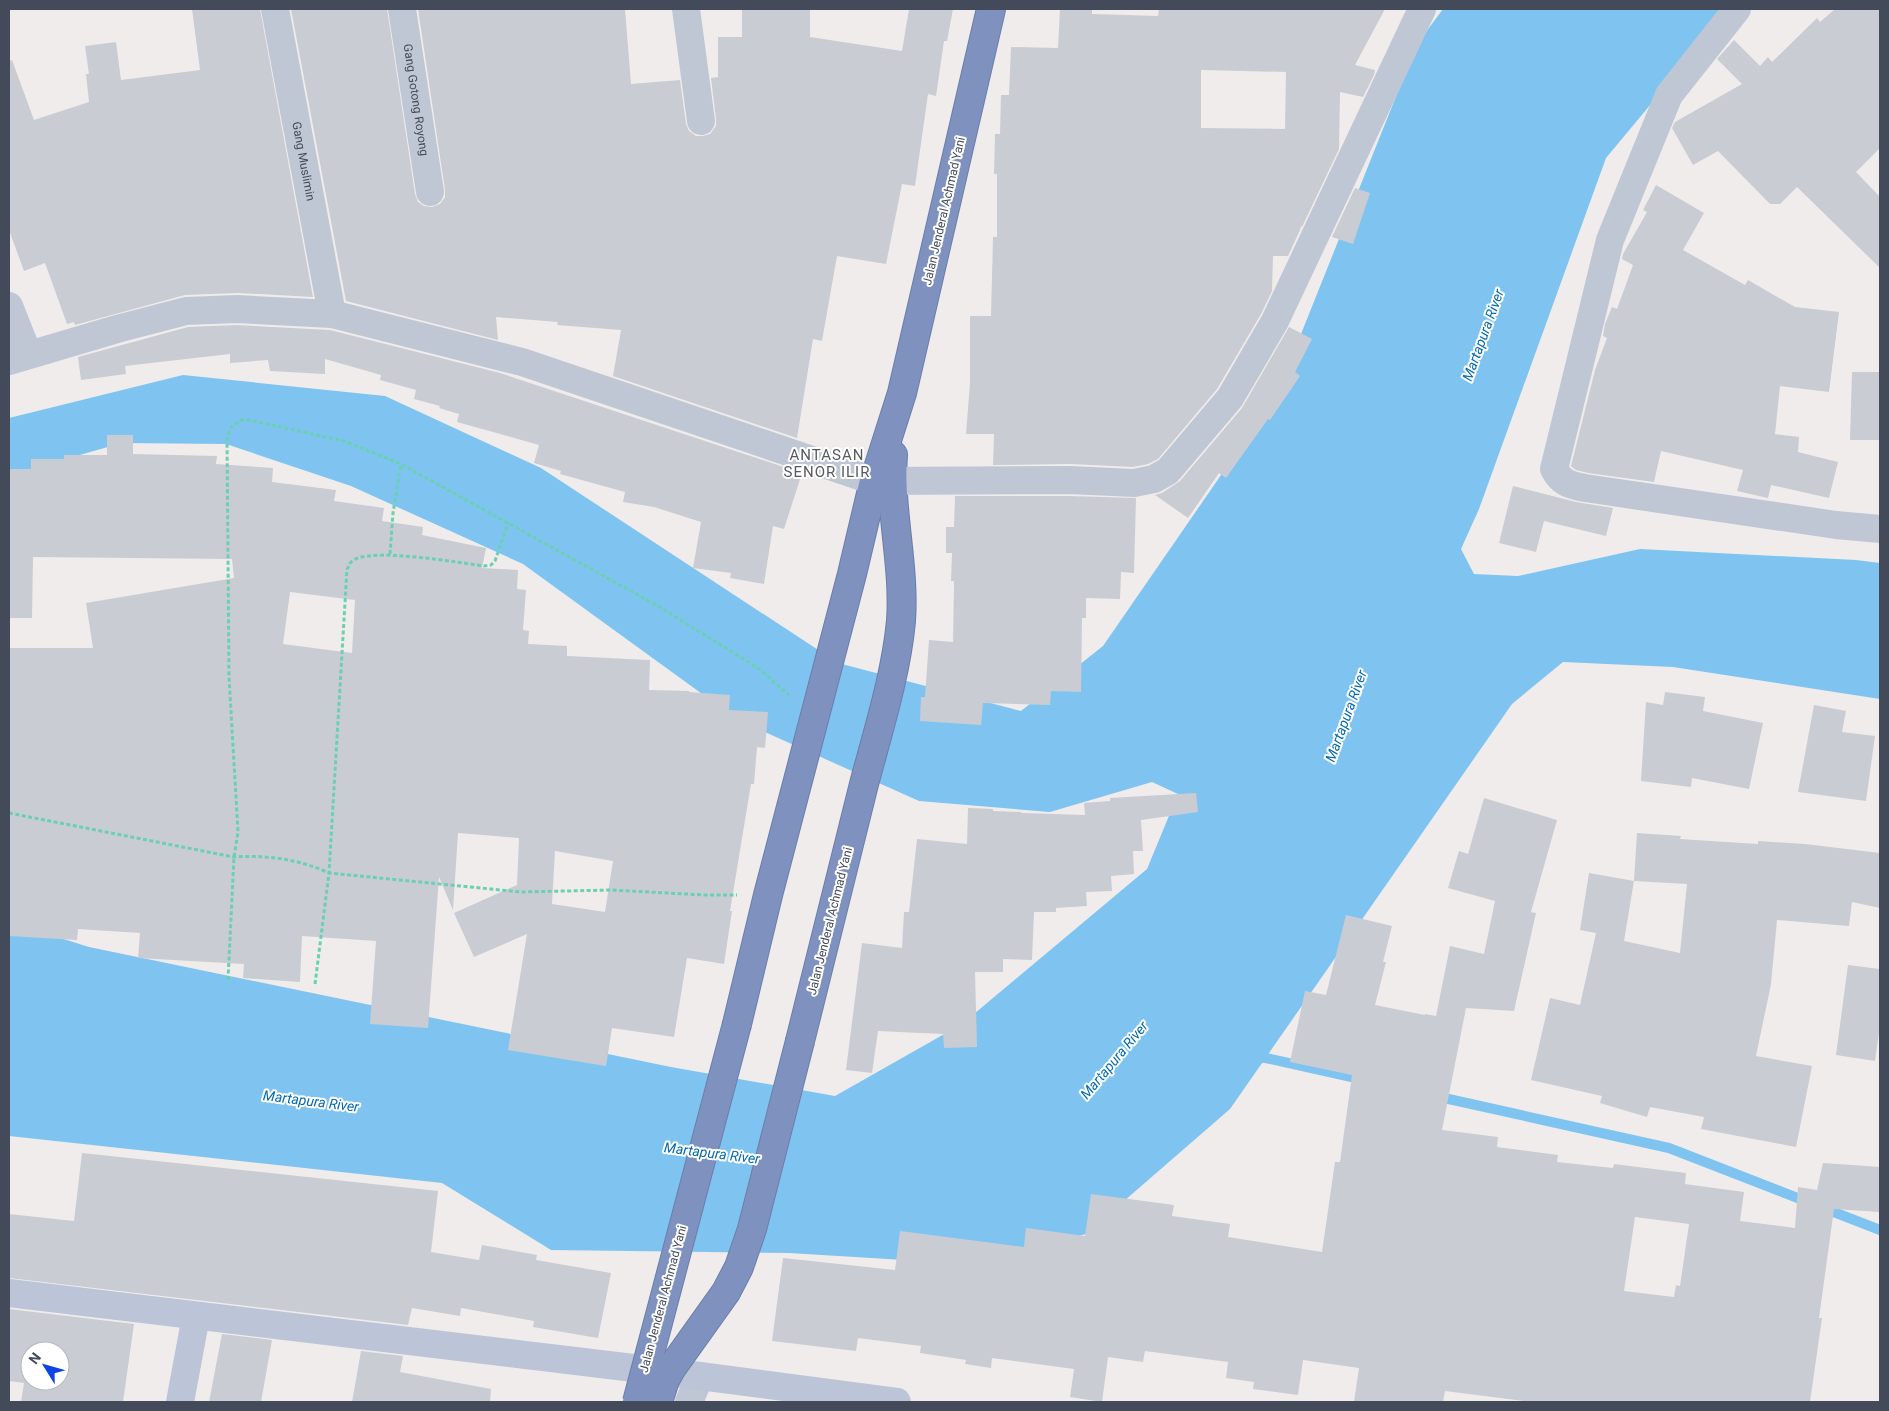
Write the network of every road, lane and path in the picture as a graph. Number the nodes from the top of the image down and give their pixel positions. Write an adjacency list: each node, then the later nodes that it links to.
1 (275, 9): 10 (street, Gang Muslimin)
2 (402, 9): 8 (street, Gang Gotong Royong)
3 (686, 9): 7 (street)
4 (991, 9): 13 (highway, Jalan Jenderal Achmad Yani)
5 (1422, 9): 13 (street)
6 (1737, 9): 15 (street)
7 (701, 121)
8 (430, 192)
9 (9, 306): 11 (street)
10 (332, 314): 11 (street); 13 (street)
11 (18, 358)
12 (402, 464): 14 (path); 16 (path); 19 (path)
13 (883, 481): 17 (highway, Jalan Jenderal Achmad Yani); 29 (highway, Jalan Jenderal Achmad Yani, bridge)
14 (508, 523): 16 (path); 17 (path)
15 (1880, 529)
16 (390, 554): 20 (path)
17 (815, 714): 21 (highway, Jalan Jenderal Achmad Yani)
18 (9, 813): 19 (path)
19 (234, 857): 20 (path); 22 (path)
20 (329, 872): 21 (path); 23 (path)
21 (768, 895): 28 (highway, Jalan Jenderal Achmad Yani, bridge)
22 (228, 980)
23 (315, 984)
24 (9, 1293): 25 (street)
25 (196, 1316): 26 (street); 27 (street)
26 (700, 1376): 30 (street); 31 (street)
27 (180, 1402)
28 (637, 1402)
29 (658, 1402)
30 (689, 1402)
31 (898, 1402)

